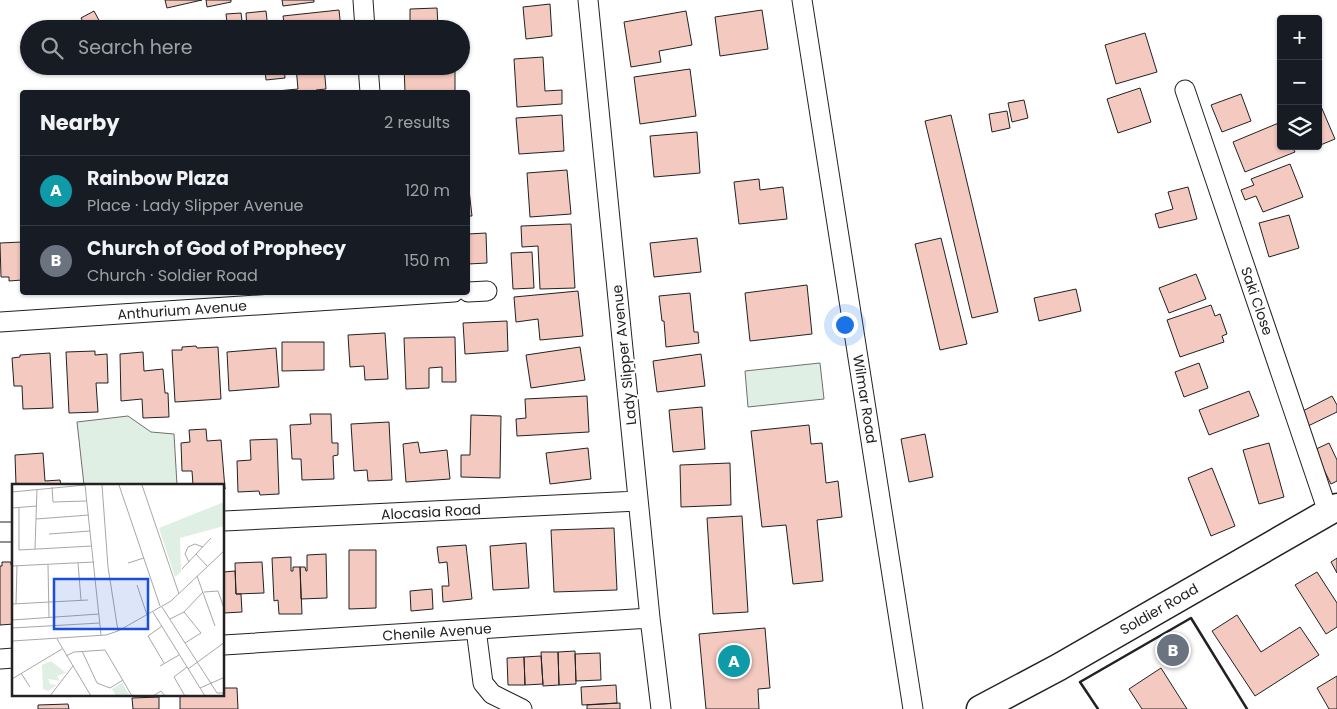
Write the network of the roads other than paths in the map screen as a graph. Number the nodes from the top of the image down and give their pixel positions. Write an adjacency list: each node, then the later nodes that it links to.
1 (363, 0): 4 (street)
2 (588, 0): 12 (street, Lady Slipper Avenue)
3 (802, 0): 20 (street, Wilmar Road)
4 (364, 20)
5 (369, 75): 6 (street)
6 (370, 90)
7 (1185, 90): 13 (street, Saki Close)
8 (487, 290): 9 (street)
9 (470, 292)
10 (384, 295): 11 (street, Anthurium Avenue)
11 (0, 322)
12 (638, 501): 14 (street, Alocasia Road); 15 (street, Lady Slipper Avenue)
13 (1333, 510): 21 (main road, Soldier Road)
14 (225, 522)
15 (650, 618): 16 (street, Chenile Avenue); 19 (street, Lady Slipper Avenue)
16 (476, 629): 17 (street, Chenile Avenue); 18 (street)
17 (225, 645)
18 (522, 709)
19 (661, 709)
20 (913, 709)
21 (980, 709)

